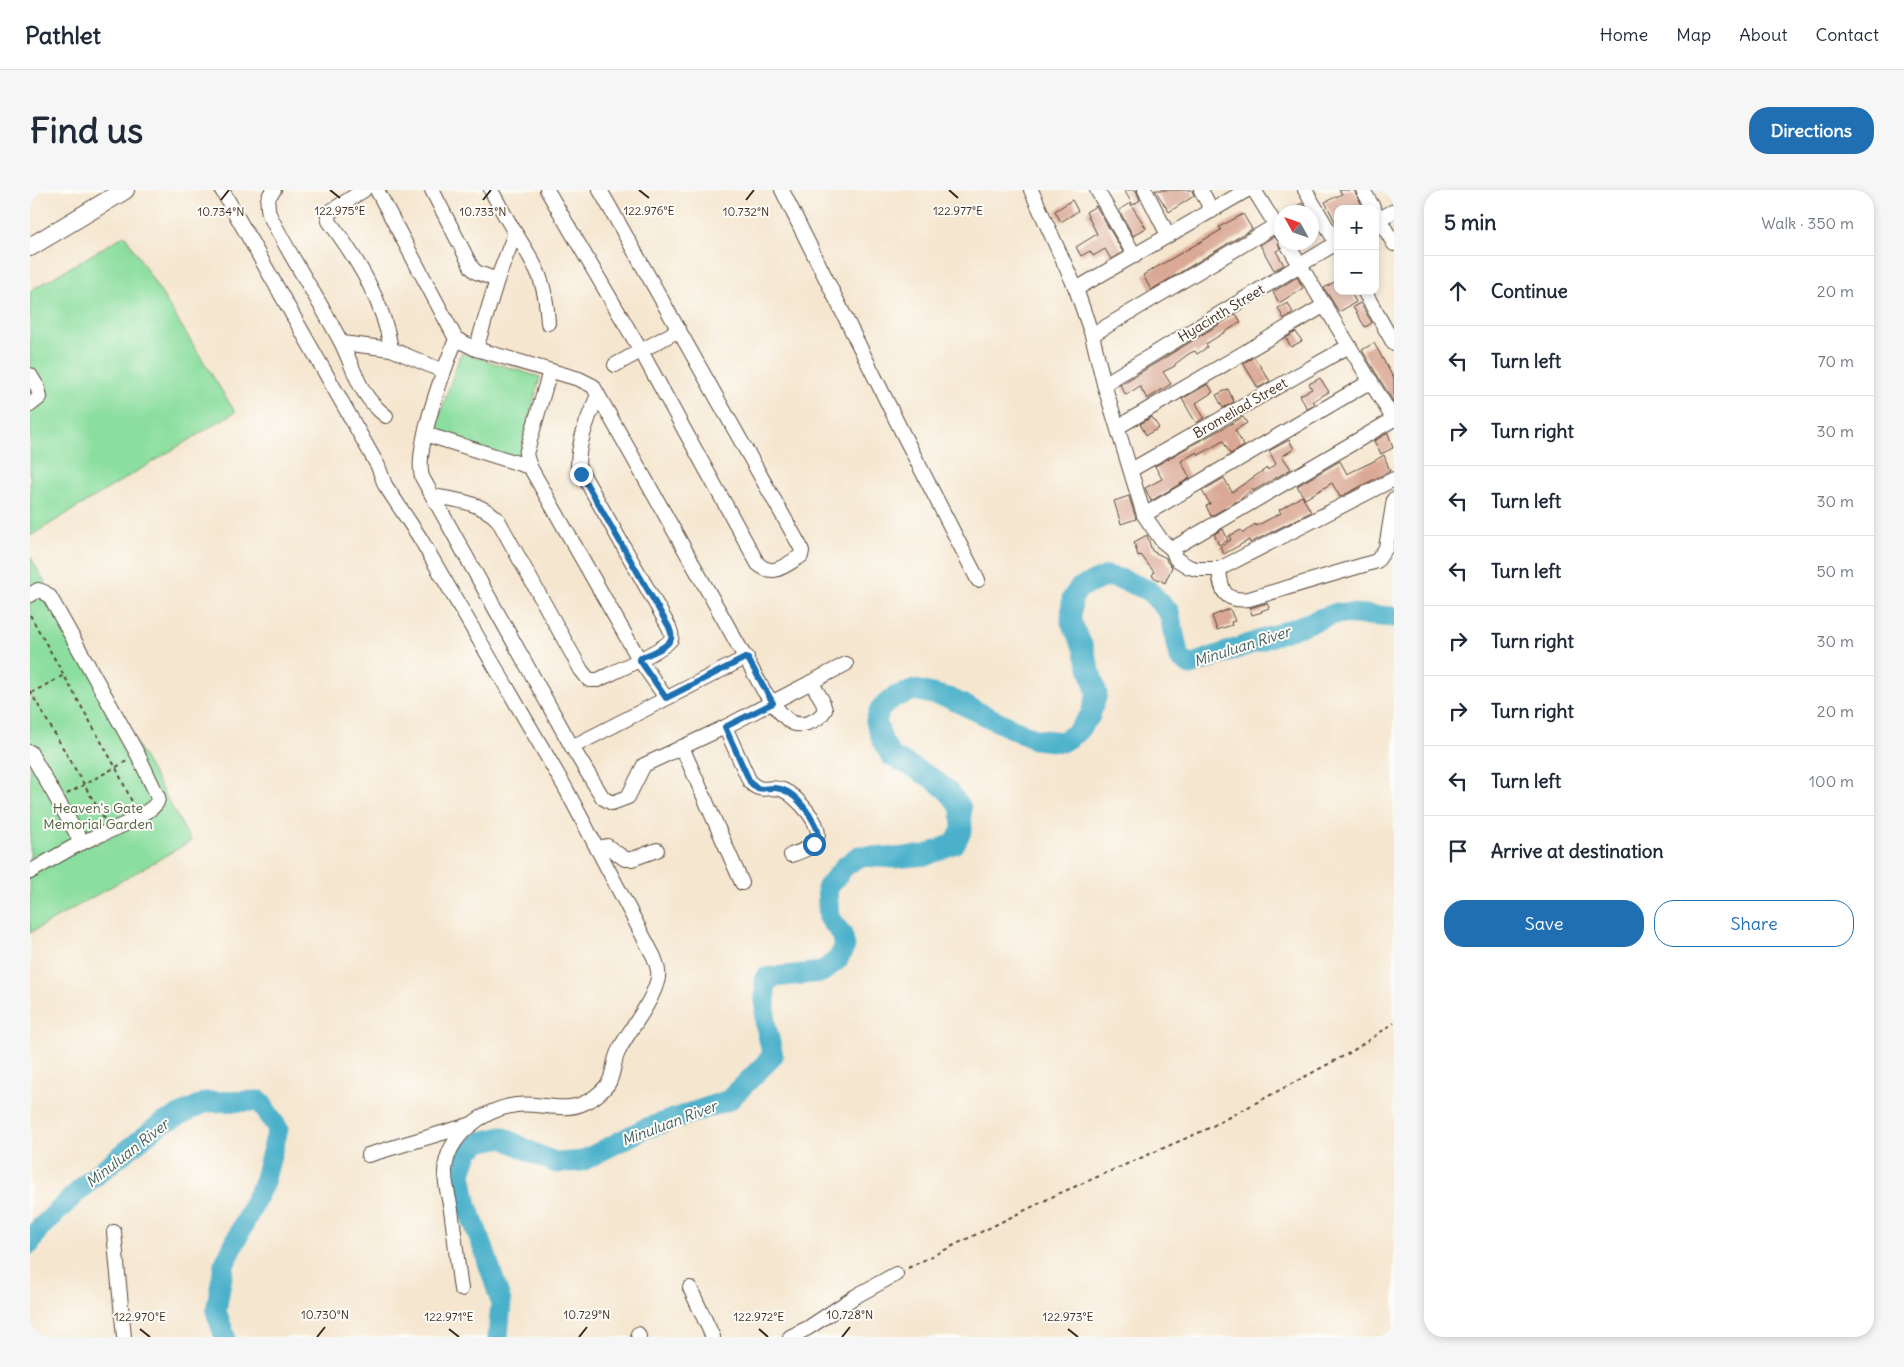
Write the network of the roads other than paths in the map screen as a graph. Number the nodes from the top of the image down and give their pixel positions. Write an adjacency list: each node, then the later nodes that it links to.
1 (125, 190): 31 (main road)
2 (222, 190): 82 (street)
3 (274, 190): 43 (street)
4 (364, 190): 46 (street)
5 (377, 190): 42 (street)
6 (432, 190): 35 (street)
7 (491, 190): 25 (street)
8 (547, 190): 48 (street)
9 (600, 190): 40 (street)
10 (782, 190): 69 (street)
11 (1031, 190): 36 (street)
12 (1097, 190): 33 (street)
13 (1145, 190): 27 (street)
14 (1201, 190): 20 (street)
15 (1247, 190): 20 (street)
16 (1254, 190): 24 (street)
17 (1305, 190): 28 (street)
18 (1363, 190): 19 (street)
19 (1371, 205)
20 (1212, 211): 27 (street)
21 (1394, 211): 22 (street)
22 (1379, 214)
23 (1379, 220): 29 (street)
24 (1274, 222)
25 (515, 233): 35 (street); 39 (street)
26 (1274, 233): 41 (street)
27 (1168, 234): 33 (street)
28 (1334, 239)
29 (1394, 244)
30 (1334, 246): 34 (street, Hyacinth Street)
31 (30, 247)
32 (1291, 250): 34 (street)
33 (1135, 256): 36 (street)
34 (1300, 266): 38 (street); 54 (street, Hyacinth Street)
35 (497, 280): 47 (street)
36 (1076, 289): 41 (street)
37 (1366, 295): 44 (street)
38 (1325, 305): 45 (street); 59 (street)
39 (548, 323)
40 (679, 330): 48 (street); 48 (street)
41 (1092, 335): 54 (street)
42 (456, 338): 47 (street); 50 (street)
43 (342, 343): 46 (street); 57 (street)
44 (1394, 344)
45 (1350, 346): 53 (street); 62 (street, Bromeliad Street)
46 (391, 349): 50 (street)
47 (476, 349): 51 (street)
48 (641, 351): 49 (street)
49 (615, 365)
50 (443, 371): 60 (street)
51 (550, 371): 55 (street); 61 (street)
52 (30, 375): 56 (street)
53 (1371, 382): 58 (street); 66 (street)
54 (1104, 384): 59 (street)
55 (598, 394): 71 (street); 72 (street)
56 (30, 405)
57 (386, 416)
58 (1394, 419): 67 (street)
59 (1118, 427): 62 (street)
60 (425, 434): 61 (street); 64 (street)
61 (530, 467): 72 (street)
62 (1131, 470): 66 (street)
63 (1394, 480): 68 (street)
64 (433, 496): 72 (street); 78 (street)
65 (1394, 499): 68 (street)
66 (1144, 515): 67 (street)
67 (1172, 549): 68 (street)
68 (1218, 570)
69 (978, 580)
70 (30, 595): 81 (street)
71 (747, 657): 75 (street); 76 (street)
72 (639, 659): 75 (street)
73 (846, 664): 74 (street)
74 (811, 682): 76 (street); 76 (street)
75 (666, 698): 78 (street)
76 (773, 703): 77 (street)
77 (725, 727): 79 (street); 84 (street)
78 (572, 747): 79 (street)
79 (682, 747): 86 (street)
80 (31, 755): 81 (street)
81 (82, 843): 85 (street)
82 (598, 848): 83 (street); 87 (street)
83 (657, 850)
84 (791, 855)
85 (30, 872)
86 (742, 883)
87 (470, 1124): 88 (street); 92 (street)
88 (368, 1155)
89 (114, 1232): 93 (street)
90 (896, 1274): 95 (street)
91 (690, 1288): 94 (street)
92 (461, 1289)
93 (124, 1337)
94 (713, 1337)
95 (790, 1337)

